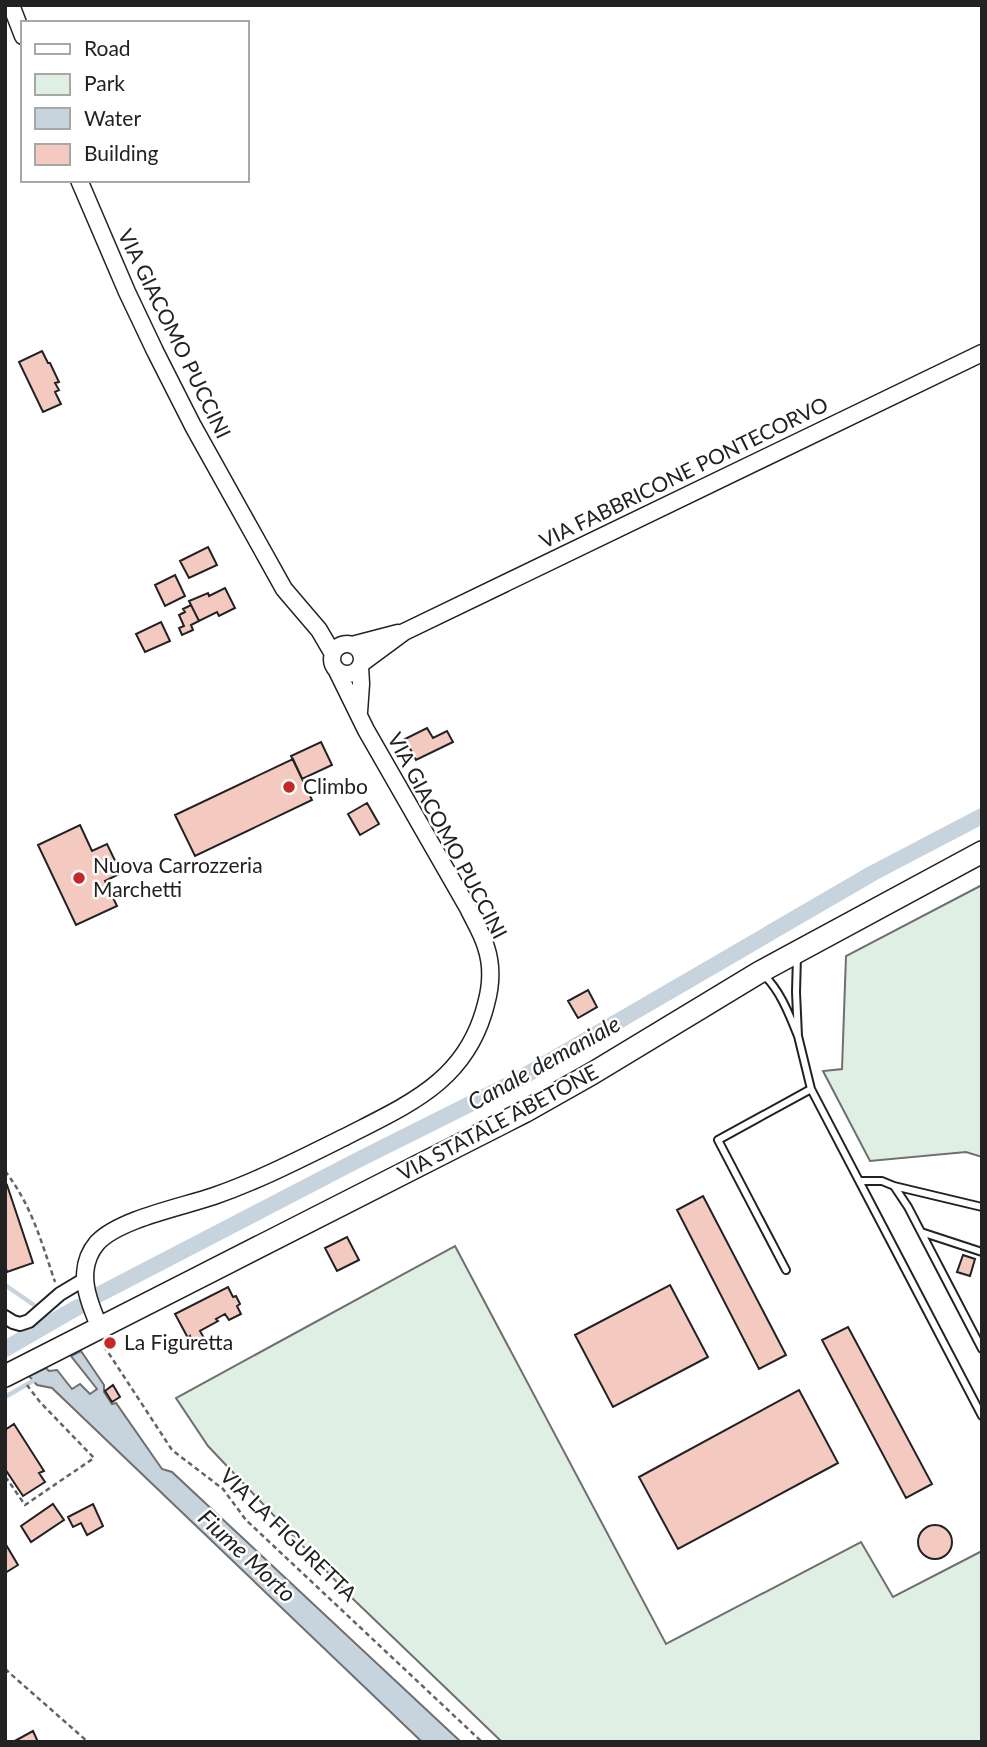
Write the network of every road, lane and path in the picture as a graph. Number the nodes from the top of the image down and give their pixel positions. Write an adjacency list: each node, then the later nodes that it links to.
1 (11, 5): 2 (street)
2 (21, 31)
3 (80, 182): 5 (street, VIA GIACOMO PUCCINI)
4 (982, 353): 6 (street, VIA FABBRICONE PONTECORVO)
5 (302, 610): 7 (street, VIA GIACOMO PUCCINI); 8 (street, VIA GIACOMO PUCCINI)
6 (404, 632): 7 (street, VIA FABBRICONE PONTECORVO); 9 (street, VIA FABBRICONE PONTECORVO)
7 (350, 645): 8 (street); 9 (street)
8 (333, 654): 10 (street)
9 (361, 665): 10 (street); 11 (street, VIA GIACOMO PUCCINI)
10 (337, 671): 11 (street, VIA GIACOMO PUCCINI)
11 (359, 714): 24 (street, VIA GIACOMO PUCCINI)
12 (982, 852): 13 (main road, VIA STATALE ABETONE)
13 (798, 951): 14 (main road, VIA STATALE ABETONE); 15 (lane)
14 (760, 972): 15 (lane); 27 (main road, VIA STATALE ABETONE)
15 (798, 1036): 16 (lane)
16 (811, 1089): 18 (lane); 23 (lane)
17 (5, 1171): 25 (path)
18 (860, 1181): 19 (lane); 30 (lane)
19 (894, 1186): 20 (lane); 21 (lane)
20 (982, 1207)
21 (921, 1232): 22 (lane); 28 (lane)
22 (982, 1252)
23 (786, 1270)
24 (85, 1284): 25 (street); 27 (street)
25 (60, 1294): 26 (street)
26 (5, 1317)
27 (93, 1329): 29 (main road, VIA STATALE ABETONE); 34 (path, VIA LA FIGURETTA)
28 (982, 1349)
29 (11, 1373): 31 (path)
30 (982, 1416)
31 (5, 1480)
32 (5, 1669): 33 (path)
33 (88, 1742)
34 (482, 1742)

